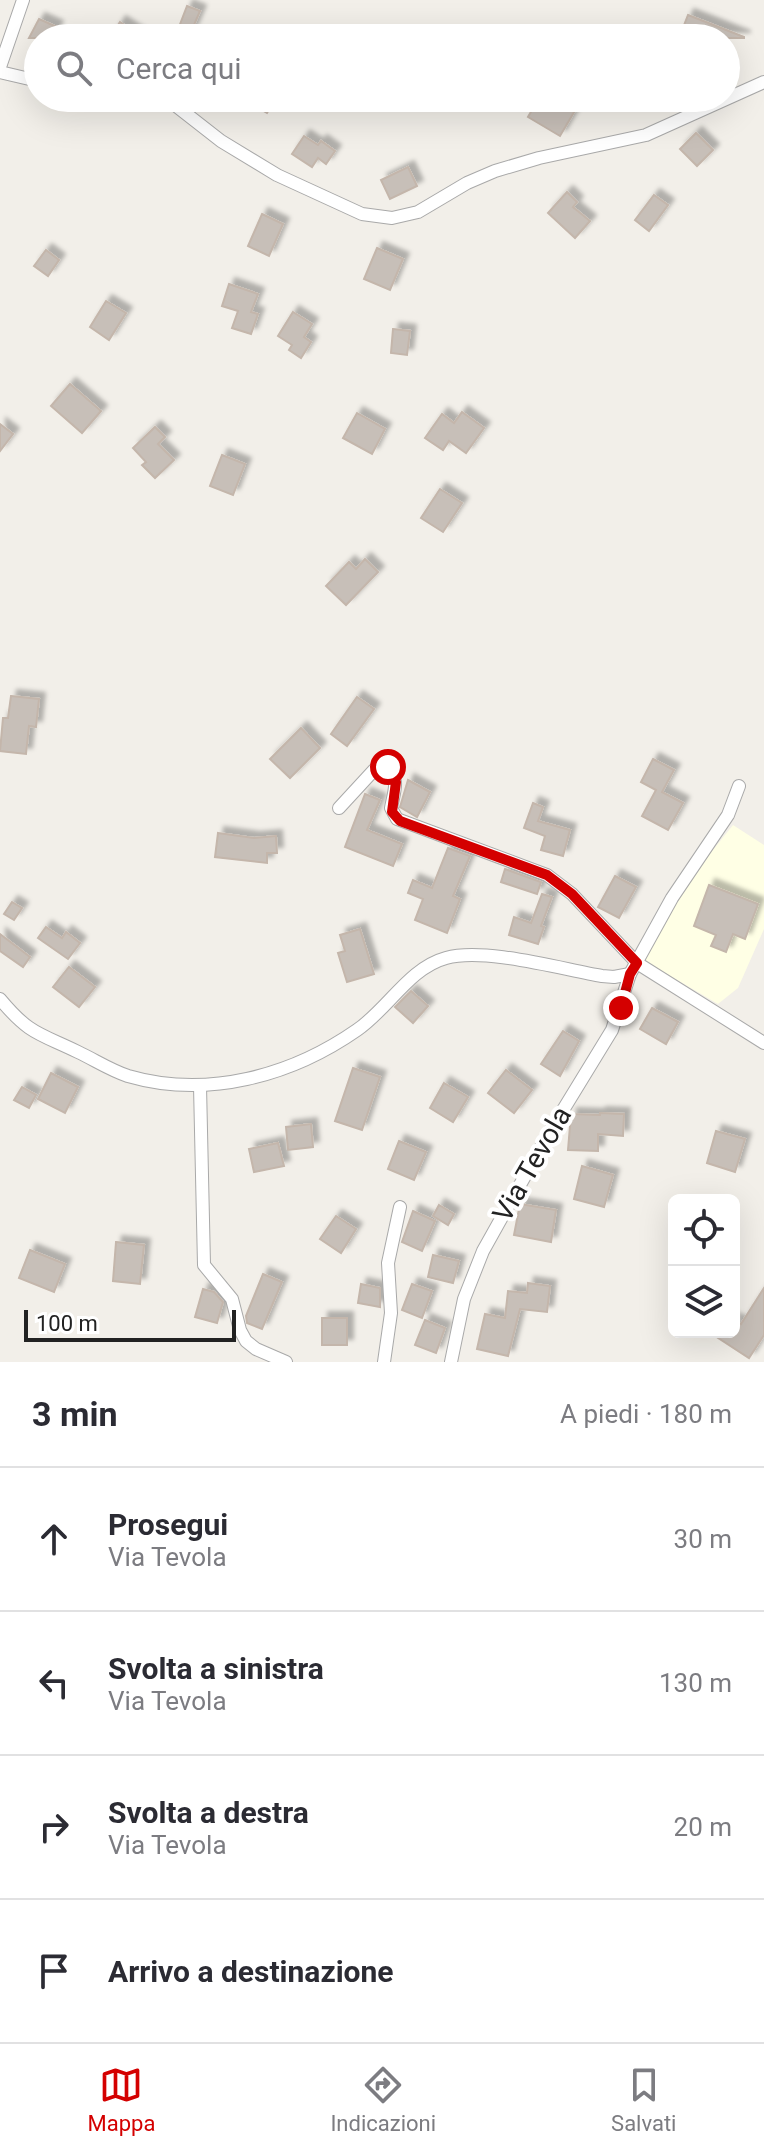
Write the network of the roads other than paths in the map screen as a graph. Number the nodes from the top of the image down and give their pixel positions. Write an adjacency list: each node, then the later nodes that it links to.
1 (23, 0): 2 (street)
2 (0, 70): 3 (street)
3 (24, 77)
4 (764, 82): 5 (street)
5 (740, 93)
6 (184, 112): 7 (street)
7 (697, 112)
8 (739, 786): 10 (street, Via Tevola)
9 (339, 808): 10 (street)
10 (633, 969): 12 (street); 13 (street); 17 (street, Via Tevola)
11 (0, 999): 13 (street)
12 (764, 1043)
13 (200, 1086): 15 (street)
14 (400, 1207): 16 (street)
15 (286, 1362)
16 (384, 1362)
17 (451, 1362)

